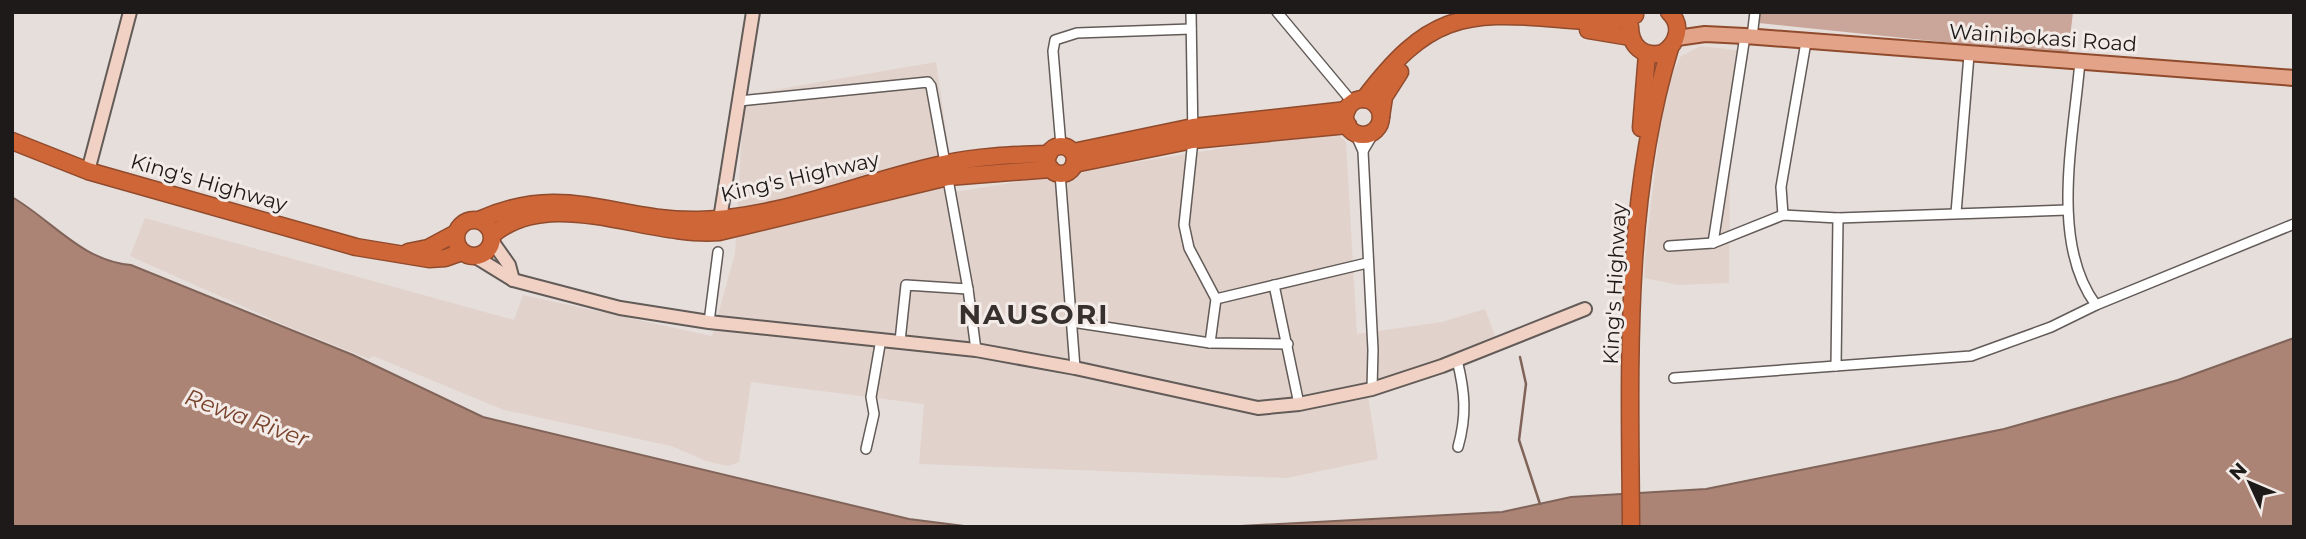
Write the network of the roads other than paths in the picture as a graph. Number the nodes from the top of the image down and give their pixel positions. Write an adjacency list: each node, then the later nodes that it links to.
1 (130, 12): 27 (street)
2 (753, 12): 19 (street)
3 (1191, 12): 9 (street)
4 (1277, 12): 20 (street)
5 (1755, 12): 11 (street)
6 (1637, 14): 8 (highway); 12 (highway)
7 (1672, 14): 10 (main road, Wainibokasi Road); 14 (highway)
8 (1468, 18): 12 (highway); 20 (highway); 21 (highway)
9 (1191, 29): 22 (street); 25 (street)
10 (1705, 34): 11 (main road, Wainibokasi Road); 14 (main road, Wainibokasi Road)
11 (1748, 36): 13 (main road, Wainibokasi Road); 37 (street)
12 (1630, 37): 15 (highway)
13 (1806, 42): 16 (main road, Wainibokasi Road); 30 (street)
14 (1674, 43): 15 (highway); 62 (highway, King's Highway)
15 (1647, 54): 62 (highway, King's Highway)
16 (1969, 55): 17 (main road, Wainibokasi Road); 29 (street)
17 (2080, 61): 18 (main road, Wainibokasi Road); 28 (street)
18 (2294, 78)
19 (739, 101): 26 (street); 32 (street)
20 (1353, 114): 21 (highway, King's Highway); 21 (highway); 22 (highway, King's Highway); 24 (street)
21 (1379, 123): 24 (street)
22 (1193, 134): 25 (highway, King's Highway); 46 (street)
23 (12, 141): 27 (highway, King's Highway)
24 (1363, 150): 42 (street)
25 (1061, 160): 26 (highway, King's Highway); 50 (street)
26 (946, 170): 32 (highway, King's Highway); 36 (highway, King's Highway); 45 (street)
27 (88, 171): 40 (highway, King's Highway)
28 (2067, 210): 29 (street); 47 (street)
29 (1956, 214): 31 (street)
30 (1783, 215): 31 (street); 37 (street)
31 (1838, 218): 57 (street)
32 (720, 219): 33 (highway, King's Highway)
33 (479, 220): 35 (highway); 36 (highway)
34 (2294, 224): 47 (street)
35 (456, 233): 40 (highway, King's Highway); 41 (highway)
36 (492, 238): 41 (highway); 43 (street)
37 (1713, 243): 38 (street)
38 (1669, 246)
39 (718, 251): 49 (street)
40 (399, 254): 41 (highway, King's Highway)
41 (468, 254): 43 (street)
42 (1367, 263): 44 (street); 60 (street)
43 (513, 280): 49 (street)
44 (1274, 285): 46 (street); 54 (street)
45 (968, 289): 52 (street); 55 (street)
46 (1216, 299): 53 (street)
47 (2096, 305): 57 (street)
48 (1585, 309): 56 (street)
49 (709, 322): 51 (street)
50 (1072, 322): 53 (street); 58 (street)
51 (881, 339): 52 (street); 64 (street)
52 (900, 341): 55 (street)
53 (1210, 343): 54 (street)
54 (1288, 344): 61 (street)
55 (976, 350): 58 (street)
56 (1458, 360): 60 (street); 63 (street)
57 (1836, 366): 59 (street)
58 (1075, 368): 61 (street)
59 (1674, 378)
60 (1373, 389): 61 (street)
61 (1299, 404)
62 (1625, 445): 65 (highway, King's Highway); 66 (highway, King's Highway)
63 (1458, 447)
64 (866, 449)
65 (1621, 527)
66 (1630, 527)

